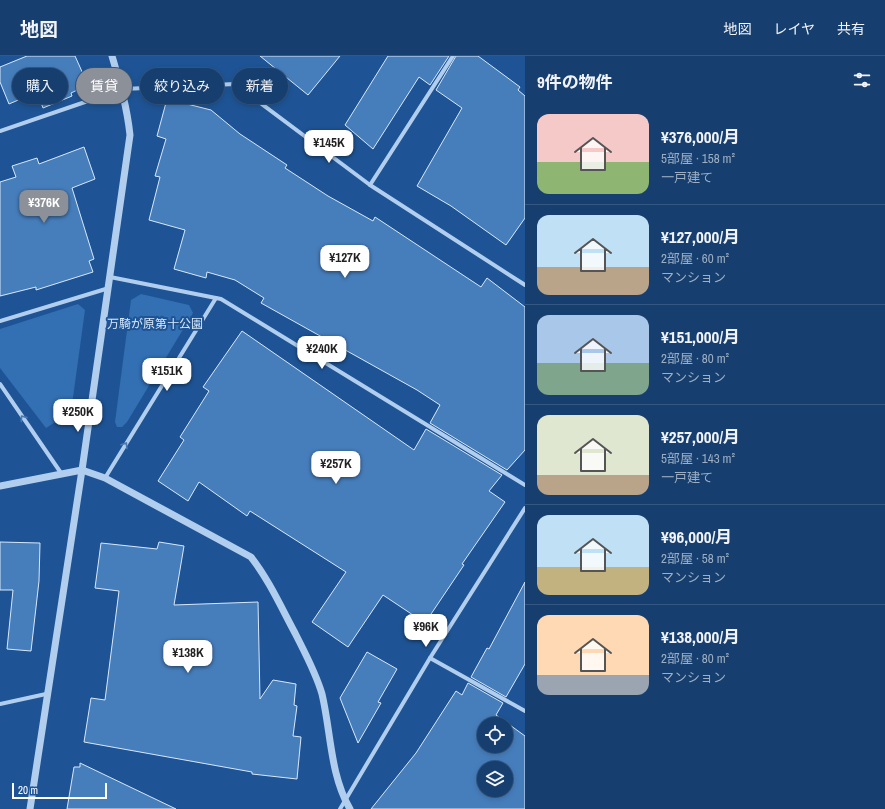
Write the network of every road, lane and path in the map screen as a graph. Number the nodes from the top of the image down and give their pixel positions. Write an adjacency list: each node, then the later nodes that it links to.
1 (112, 56): 3 (street)
2 (453, 56): 8 (street)
3 (116, 68)
4 (132, 90): 8 (street)
5 (81, 104): 7 (street)
6 (126, 104): 9 (street)
7 (0, 131)
8 (370, 185): 10 (street)
9 (110, 276): 11 (street); 12 (street)
10 (525, 285)
11 (108, 288): 13 (street); 15 (street)
12 (216, 298): 17 (street, one-way to 12); 18 (street)
13 (0, 321)
14 (0, 384): 16 (street, one-way to 14)
15 (82, 470): 16 (street); 17 (street); 22 (street)
16 (61, 473): 19 (street)
17 (105, 478): 25 (street)
18 (525, 484)
19 (0, 486)
20 (525, 508): 21 (street)
21 (430, 658): 24 (street); 25 (street)
22 (46, 694): 23 (street); 26 (street)
23 (0, 704)
24 (525, 711)
25 (344, 799): 27 (street); 28 (street)
26 (30, 809)
27 (340, 809)
28 (350, 809)

